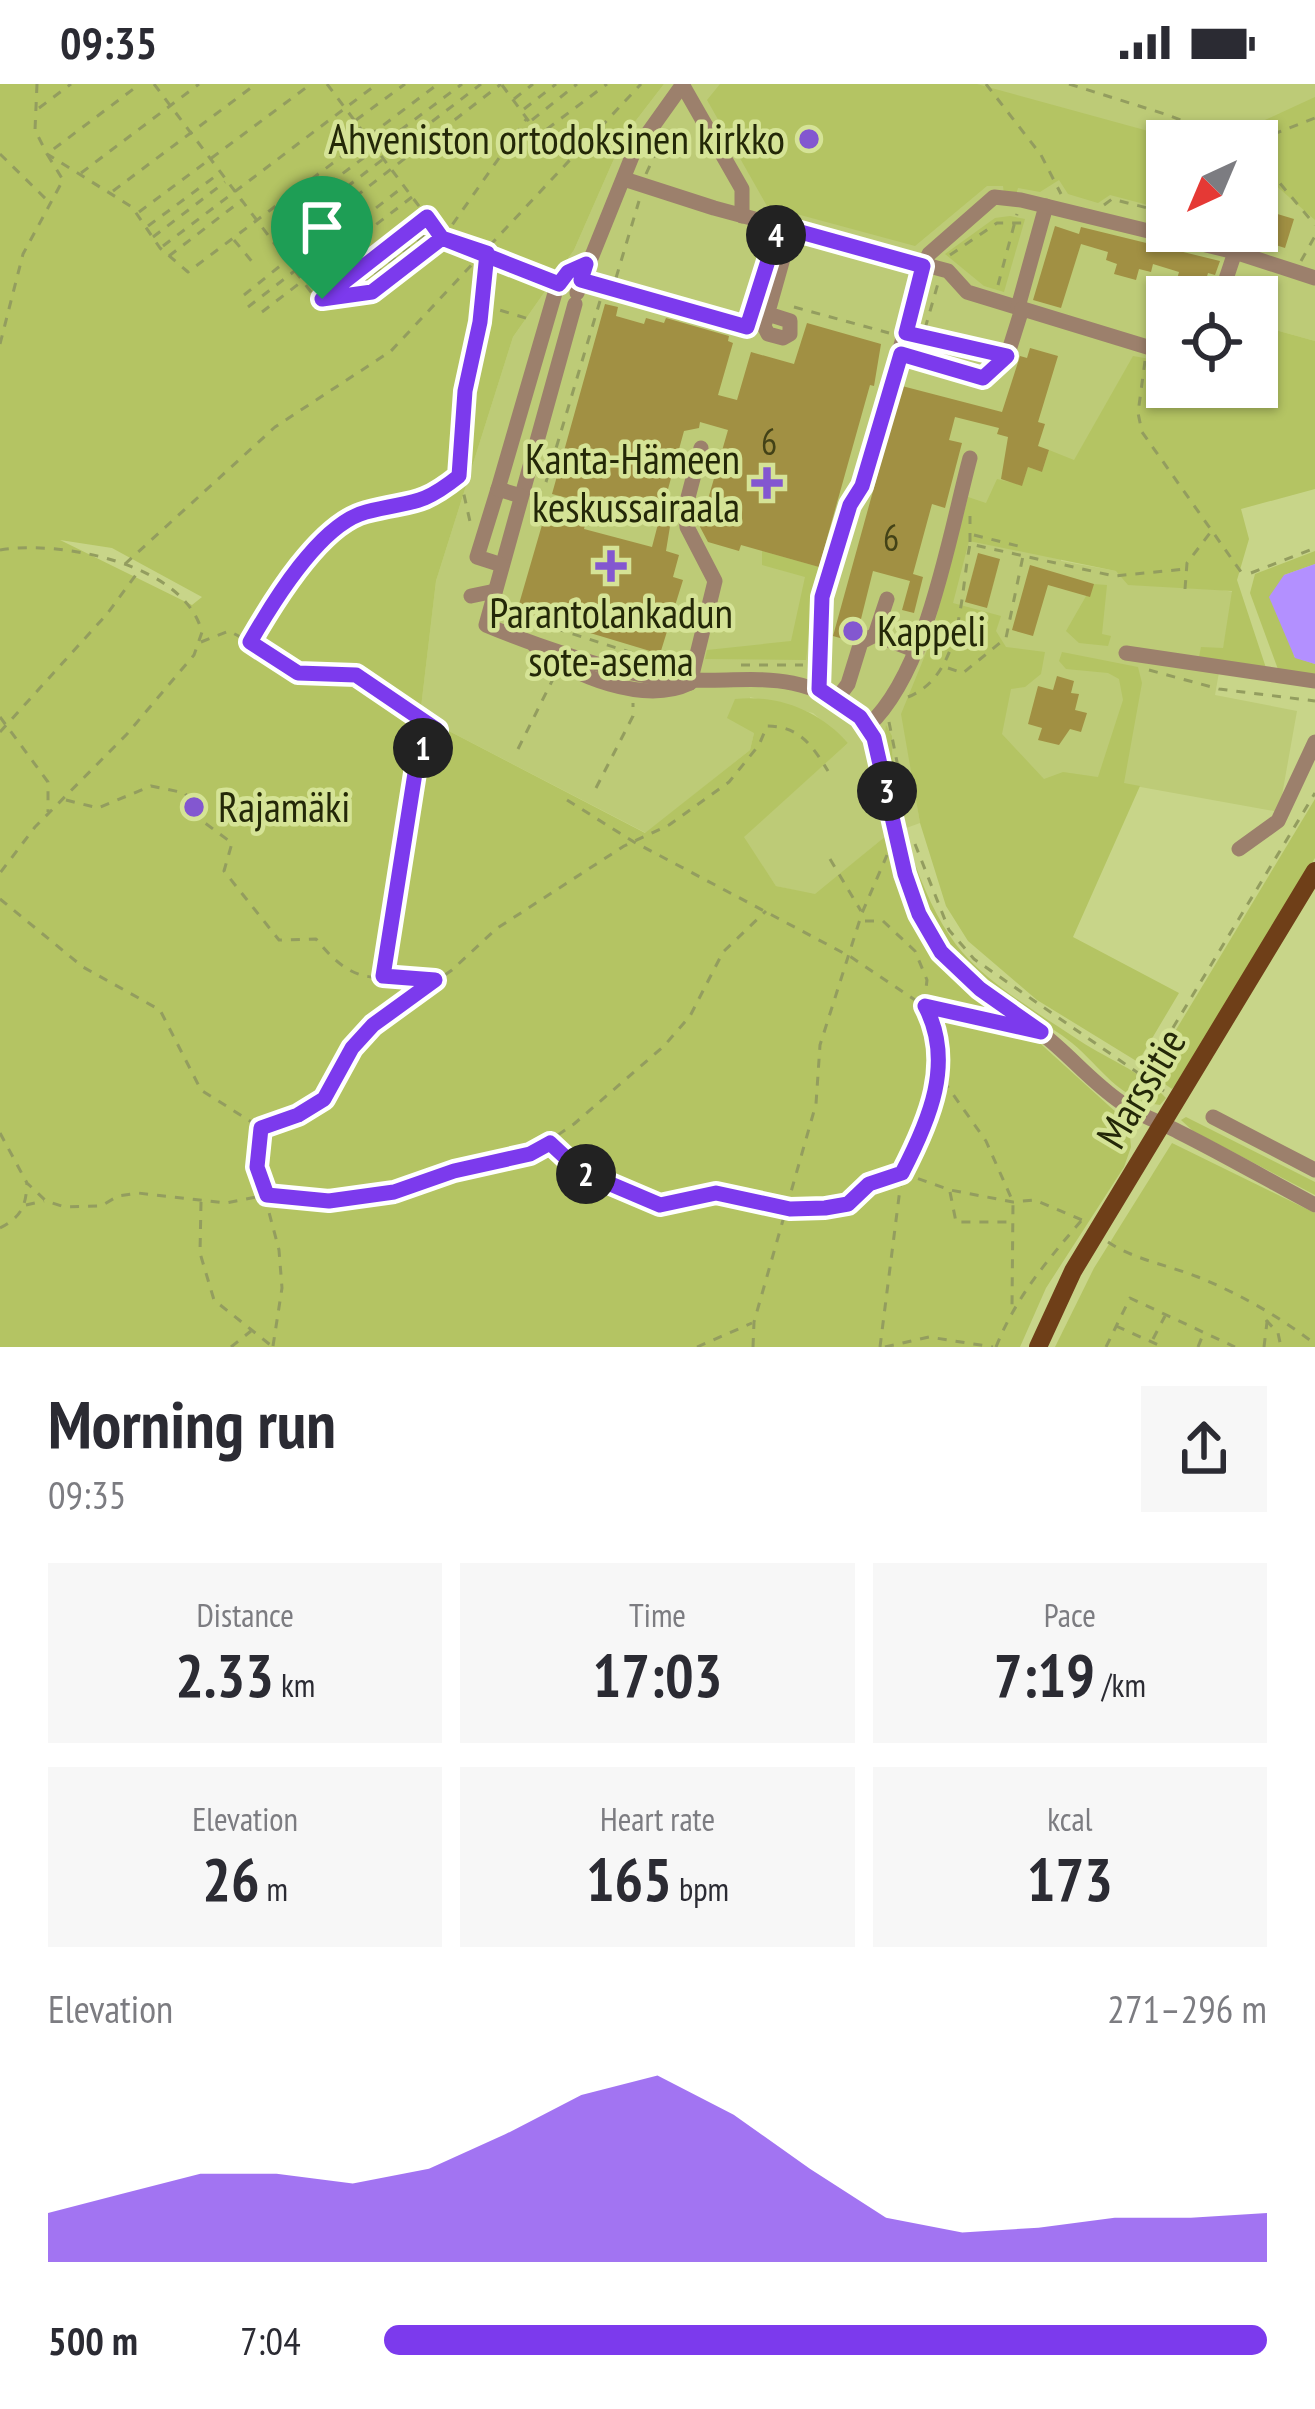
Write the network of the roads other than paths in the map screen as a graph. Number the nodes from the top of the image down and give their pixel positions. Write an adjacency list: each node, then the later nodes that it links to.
1 (682, 84): 2 (street); 4 (street)
2 (623, 178): 4 (street); 11 (street)
3 (1046, 206): 6 (street); 8 (street); 12 (street)
4 (742, 216): 5 (street)
5 (785, 228): 8 (street); 11 (street, bridge); 13 (street)
6 (1146, 230)
7 (1235, 252): 9 (street); 10 (street)
8 (923, 266): 12 (street); 15 (street)
9 (1227, 276)
10 (1315, 278)
11 (580, 285): 18 (street); 19 (street)
12 (1020, 305): 14 (street); 15 (street)
13 (769, 308)
14 (1146, 347)
15 (908, 356): 31 (street)
16 (701, 448): 29 (street)
17 (970, 458): 26 (street)
18 (498, 489): 19 (street); 20 (street)
19 (526, 501): 20 (street)
20 (502, 565): 22 (street)
21 (471, 596): 22 (street)
22 (498, 599): 25 (street)
23 (886, 599): 24 (street)
24 (875, 635): 26 (street); 32 (street)
25 (533, 644): 28 (street); 28 (street)
26 (916, 651): 33 (street)
27 (1126, 653): 30 (street)
28 (642, 673): 29 (street)
29 (692, 676): 31 (street)
30 (1315, 682)
31 (819, 689): 32 (street)
32 (836, 700): 33 (street)
33 (868, 726): 38 (street)
34 (1315, 742): 35 (street)
35 (1239, 849)
36 (1315, 871): 38 (main road, Marssitie)
37 (1213, 1117): 39 (street)
38 (1161, 1124): 40 (street); 41 (main road, Marssitie)
39 (1315, 1170)
40 (1315, 1205)
41 (1038, 1347)

